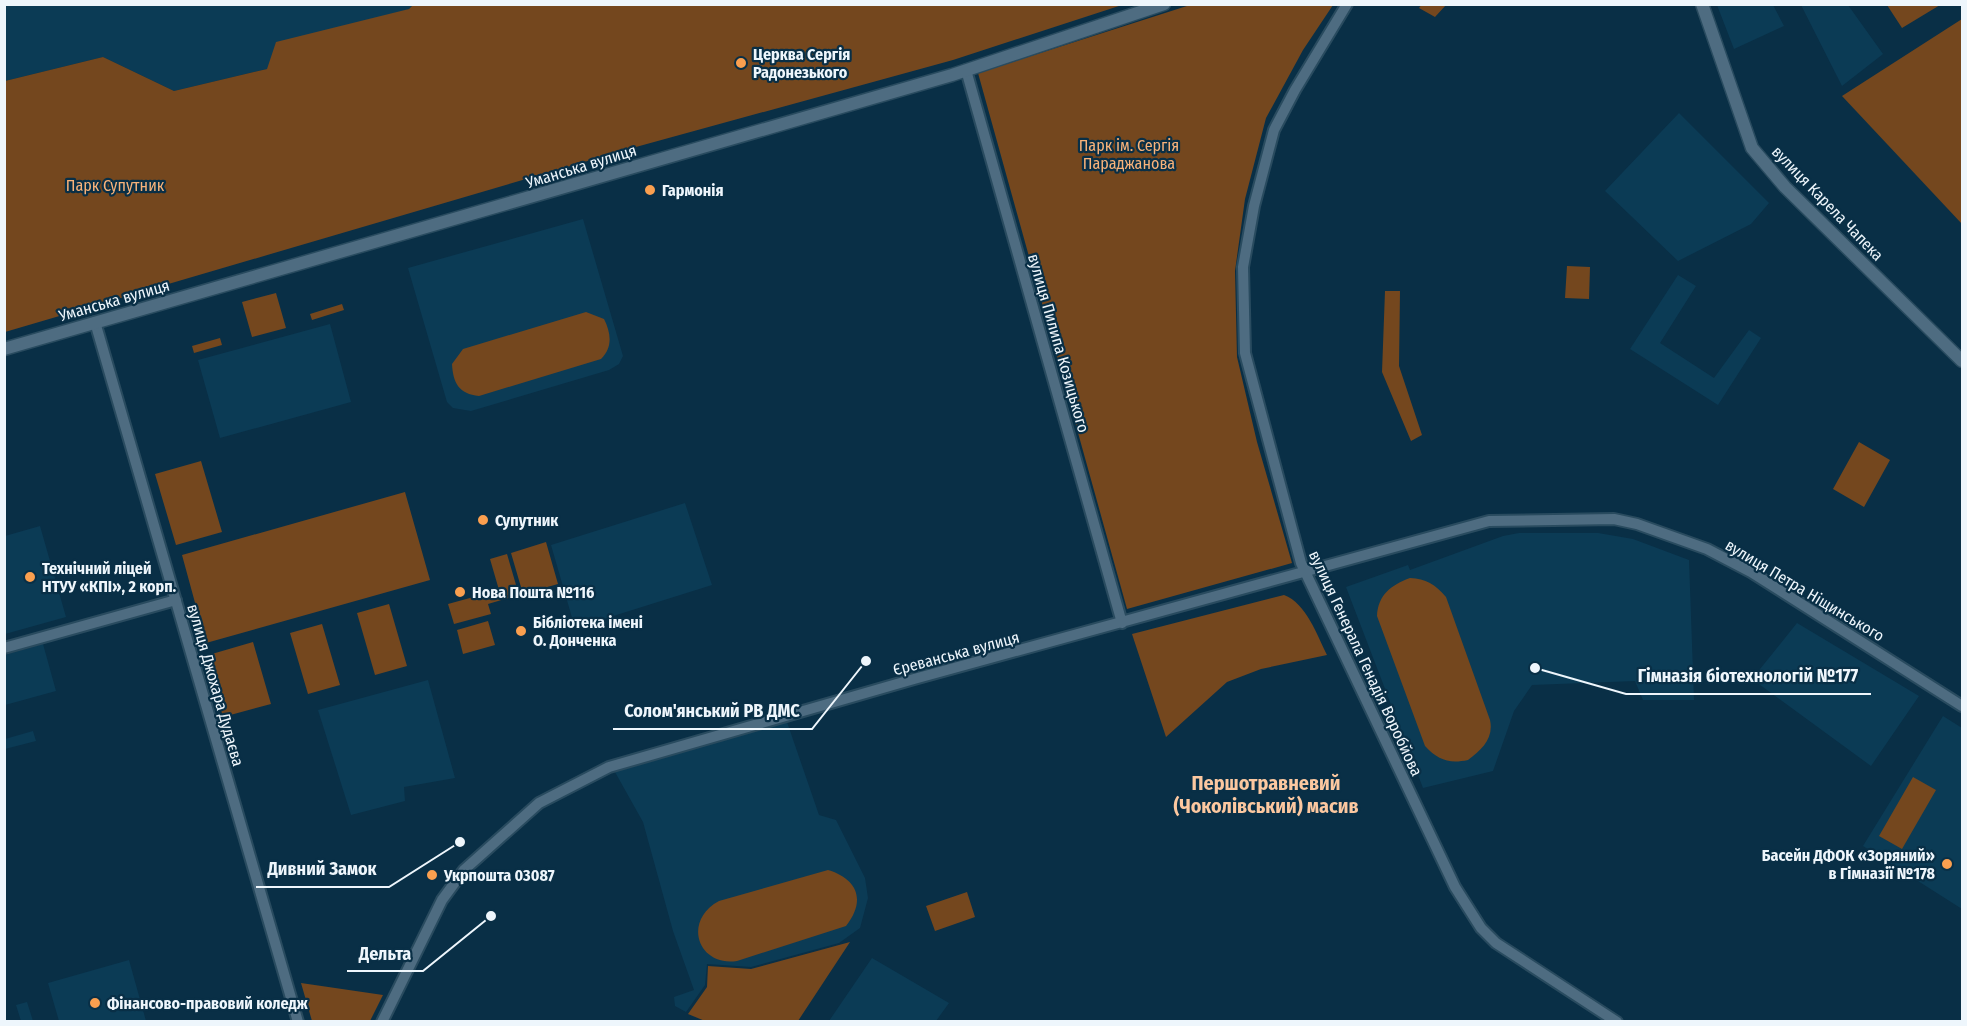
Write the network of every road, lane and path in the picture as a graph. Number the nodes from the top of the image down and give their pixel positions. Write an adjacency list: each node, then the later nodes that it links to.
1 (1164, 4): 4 (street, Уманська вулиця)
2 (1347, 4): 8 (street, вулиця Генерала Генадія Воробйова)
3 (1702, 4): 7 (street, вулиця Карела Чапека)
4 (966, 70): 5 (street, Уманська вулиця); 10 (street, вулиця Пилипа Козицького)
5 (95, 322): 6 (street, Уманська вулиця); 9 (street, вулиця Джохара Дудаєва)
6 (4, 349)
7 (1962, 361)
8 (1305, 573): 10 (street, Єреванська вулиця); 12 (street, вулиця Петра Ніщинського); 15 (street, вулиця Генерала Генадія Воробйова)
9 (176, 600): 11 (street); 13 (street, вулиця Джохара Дудаєва)
10 (1122, 623): 14 (street, Єреванська вулиця)
11 (4, 648)
12 (1962, 705)
13 (298, 1022)
14 (382, 1022)
15 (1617, 1022)

